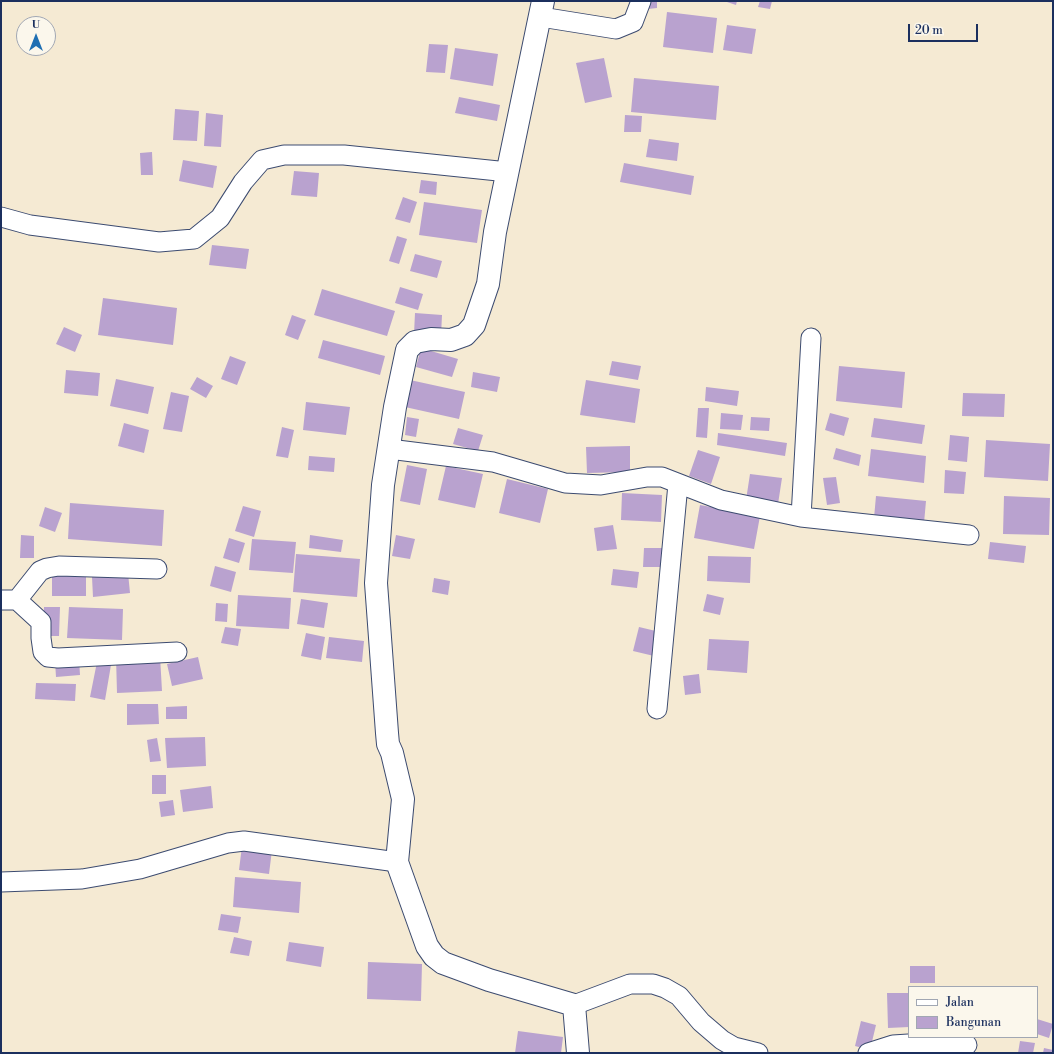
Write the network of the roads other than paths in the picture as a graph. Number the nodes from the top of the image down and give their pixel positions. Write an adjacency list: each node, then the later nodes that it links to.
1 (641, 1): 2 (street)
2 (542, 9): 3 (street)
3 (508, 172): 4 (street); 6 (street)
4 (1, 217)
5 (811, 338): 8 (street)
6 (390, 449): 7 (street); 14 (street)
7 (678, 484): 8 (street); 13 (street)
8 (801, 518): 9 (street)
9 (969, 535)
10 (157, 569): 11 (street)
11 (9, 600): 12 (street)
12 (177, 652)
13 (657, 709)
14 (397, 862): 15 (street); 16 (street)
15 (1, 882)
16 (574, 1005): 18 (street); 19 (street)
17 (967, 1045): 20 (street)
18 (578, 1053)
19 (758, 1053)
20 (868, 1053)

